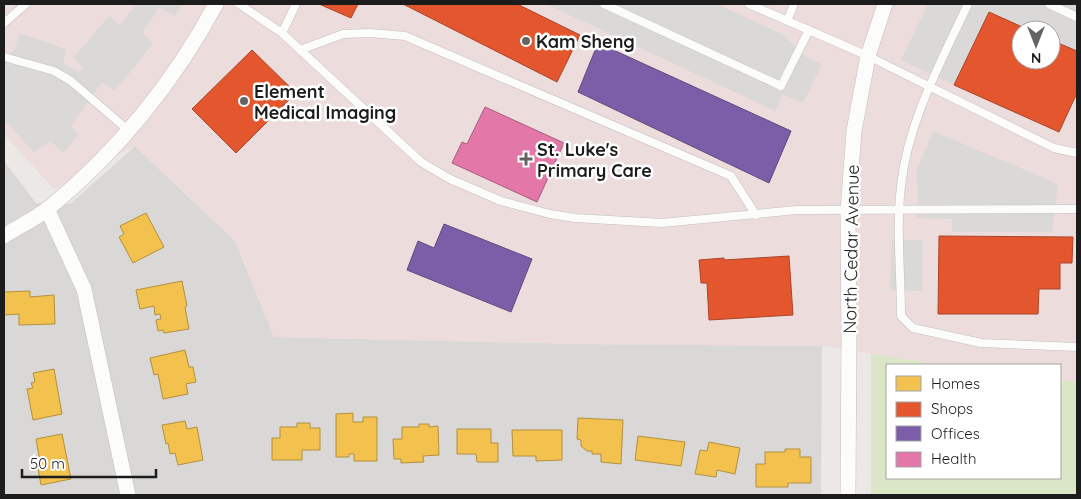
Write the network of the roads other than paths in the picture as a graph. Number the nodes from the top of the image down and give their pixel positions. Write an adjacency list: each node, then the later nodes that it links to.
1 (26, 4): 13 (lane)
2 (216, 4): 20 (street)
3 (239, 4): 15 (lane)
4 (296, 4): 15 (lane)
5 (604, 4): 14 (lane)
6 (749, 4): 12 (lane)
7 (794, 4): 12 (lane)
8 (968, 4): 19 (lane)
9 (1049, 4): 11 (lane)
10 (886, 5): 18 (street, North Cedar Avenue)
11 (1077, 17)
12 (787, 21): 14 (lane)
13 (4, 23)
14 (809, 30): 18 (lane)
15 (282, 33): 16 (lane)
16 (300, 50): 26 (lane); 26 (lane)
17 (4, 56): 20 (lane)
18 (868, 56): 19 (lane); 25 (street, North Cedar Avenue)
19 (929, 86): 21 (lane); 24 (lane)
20 (129, 130): 23 (street)
21 (1077, 153)
22 (1077, 208): 24 (lane)
23 (47, 209): 27 (street); 29 (street)
24 (899, 210): 25 (lane); 28 (lane)
25 (848, 211): 26 (lane); 30 (street, North Cedar Avenue)
26 (756, 215)
27 (4, 236)
28 (1077, 347)
29 (128, 495)
30 (848, 495)

